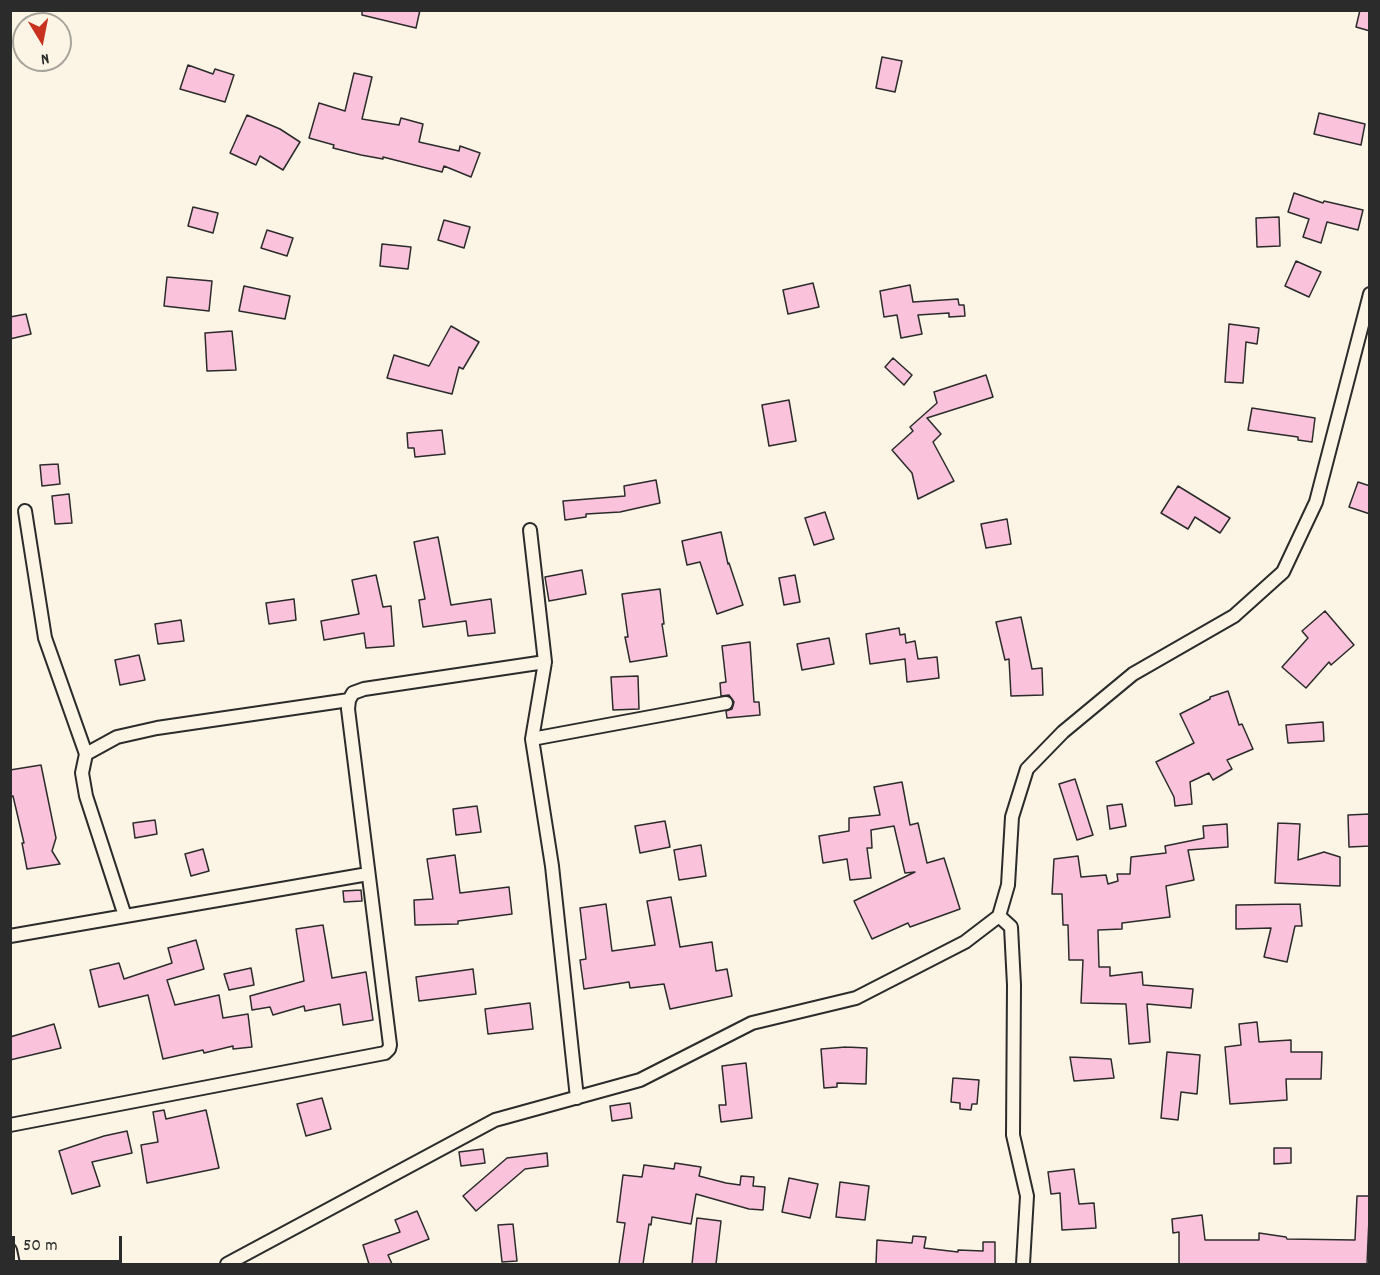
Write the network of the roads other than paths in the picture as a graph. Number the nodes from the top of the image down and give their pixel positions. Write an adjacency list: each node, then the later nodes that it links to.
1 (1370, 294): 11 (street)
2 (25, 511): 8 (street)
3 (530, 530): 4 (street)
4 (545, 663): 5 (street); 7 (street)
5 (349, 700): 8 (street); 9 (street)
6 (726, 703): 7 (street)
7 (532, 739): 13 (street)
8 (86, 754): 10 (street)
9 (368, 874): 10 (street); 14 (street)
10 (125, 916): 12 (street)
11 (999, 916): 13 (street); 18 (street)
12 (10, 936)
13 (577, 1098): 17 (street)
14 (10, 1125)
15 (10, 1250): 16 (street)
16 (13, 1264)
17 (227, 1264)
18 (1023, 1264)

